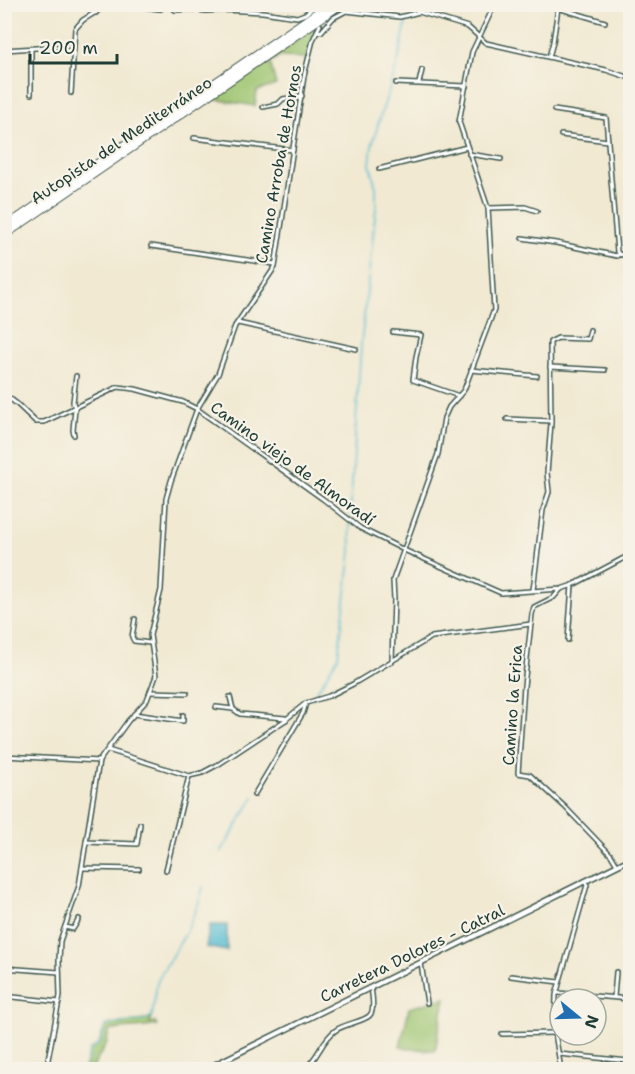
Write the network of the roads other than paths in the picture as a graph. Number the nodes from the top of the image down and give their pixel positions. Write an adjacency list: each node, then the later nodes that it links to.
1 (92, 4): 10 (street)
2 (109, 4): 10 (street)
3 (123, 4): 4 (street)
4 (164, 4)
5 (170, 4): 6 (street)
6 (318, 4)
7 (330, 4): 39 (highway, Autopista del Mediterráneo)
8 (341, 4): 40 (highway, Autopista del Mediterráneo)
9 (495, 4): 14 (street)
10 (96, 13): 15 (street)
11 (605, 22): 18 (street)
12 (320, 25): 13 (street, Camino Arroba de Hornos)
13 (317, 31): 14 (street); 26 (street, Camino Arroba de Hornos)
14 (479, 37): 18 (street); 23 (street)
15 (75, 42): 16 (street); 24 (street)
16 (31, 49): 17 (street); 25 (street)
17 (4, 50)
18 (549, 57): 20 (street)
19 (423, 70): 22 (street)
20 (630, 78)
21 (396, 83): 22 (street)
22 (419, 84): 23 (street)
23 (466, 86): 32 (street)
24 (71, 93)
25 (31, 94)
26 (302, 96): 27 (street); 33 (street, Camino Arroba de Hornos)
27 (263, 107)
28 (554, 110): 31 (street)
29 (561, 135): 31 (street)
30 (194, 138): 33 (street)
31 (608, 141): 44 (street)
32 (467, 147): 34 (street); 36 (street)
33 (293, 150): 45 (street, Camino Arroba de Hornos)
34 (469, 154): 35 (street); 37 (street)
35 (501, 159)
36 (379, 169)
37 (488, 208): 38 (street); 51 (street)
38 (537, 211)
39 (4, 228)
40 (4, 235)
41 (522, 238): 44 (street)
42 (151, 246): 45 (street)
43 (630, 251): 44 (street)
44 (618, 254)
45 (275, 264): 46 (street, Camino Arroba de Hornos)
46 (237, 322): 49 (street); 58 (street, Camino Arroba de Hornos)
47 (590, 330): 50 (street)
48 (393, 332): 56 (street)
49 (356, 349)
50 (550, 367): 52 (street); 60 (street)
51 (471, 370): 54 (street); 56 (street)
52 (605, 370)
53 (76, 376): 57 (street)
54 (537, 376)
55 (4, 394): 57 (street, Camino viejo de Almoradí)
56 (459, 396): 62 (street)
57 (75, 407): 58 (street, Camino viejo de Almoradí); 61 (street)
58 (197, 409): 62 (street, Camino viejo de Almoradí); 70 (street, Camino Arroba de Hornos)
59 (507, 419): 60 (street)
60 (551, 421): 66 (street)
61 (74, 435)
62 (404, 550): 66 (street, Camino viejo de Almoradí); 71 (street)
63 (630, 557): 64 (street, Camino viejo de Almoradí)
64 (572, 585): 65 (street, Camino viejo de Almoradí); 69 (street)
65 (561, 589): 66 (street, Camino viejo de Almoradí); 68 (street, Camino la Erica)
66 (533, 590)
67 (135, 619): 70 (street)
68 (531, 624): 71 (street); 89 (street, Camino la Erica)
69 (568, 640)
70 (150, 643): 72 (street, Camino Arroba de Hornos)
71 (392, 661): 75 (street)
72 (150, 692): 73 (street); 78 (street, Camino Arroba de Hornos)
73 (187, 693)
74 (230, 697): 77 (street)
75 (306, 704): 80 (street); 85 (street)
76 (216, 707): 77 (street)
77 (233, 709): 80 (street)
78 (134, 714): 79 (street); 81 (street, Camino Arroba de Hornos)
79 (183, 715)
80 (286, 720): 84 (street)
81 (108, 750): 83 (street, Camino Arroba de Hornos); 84 (street)
82 (4, 756): 83 (street)
83 (99, 761): 87 (street)
84 (189, 776): 92 (street)
85 (254, 795)
86 (140, 824): 87 (street)
87 (86, 842): 90 (street)
88 (630, 859): 89 (street, Carretera Dolores - Catral)
89 (617, 865): 93 (street, Carretera Dolores - Catral)
90 (82, 868): 91 (street); 95 (street)
91 (139, 869)
92 (165, 870)
93 (585, 881): 96 (street, Carretera Dolores - Catral); 101 (street)
94 (79, 919): 95 (street)
95 (65, 927): 98 (street)
96 (421, 963): 102 (street, Carretera Dolores - Catral); 109 (street)
97 (4, 968): 98 (street)
98 (59, 972): 108 (street)
99 (616, 972): 106 (street)
100 (510, 976): 101 (street)
101 (560, 982): 103 (street)
102 (371, 987): 116 (street, Carretera Dolores - Catral); 117 (street)
103 (559, 987)
104 (4, 996): 108 (street)
105 (608, 997): 106 (street)
106 (614, 997): 107 (street)
107 (630, 999)
108 (59, 1002): 115 (street)
109 (428, 1003)
110 (548, 1033): 111 (street)
111 (501, 1034)
112 (558, 1047): 113 (street)
113 (559, 1054): 114 (street); 118 (street)
114 (628, 1061)
115 (46, 1070)
116 (204, 1070)
117 (303, 1070)
118 (561, 1070)

